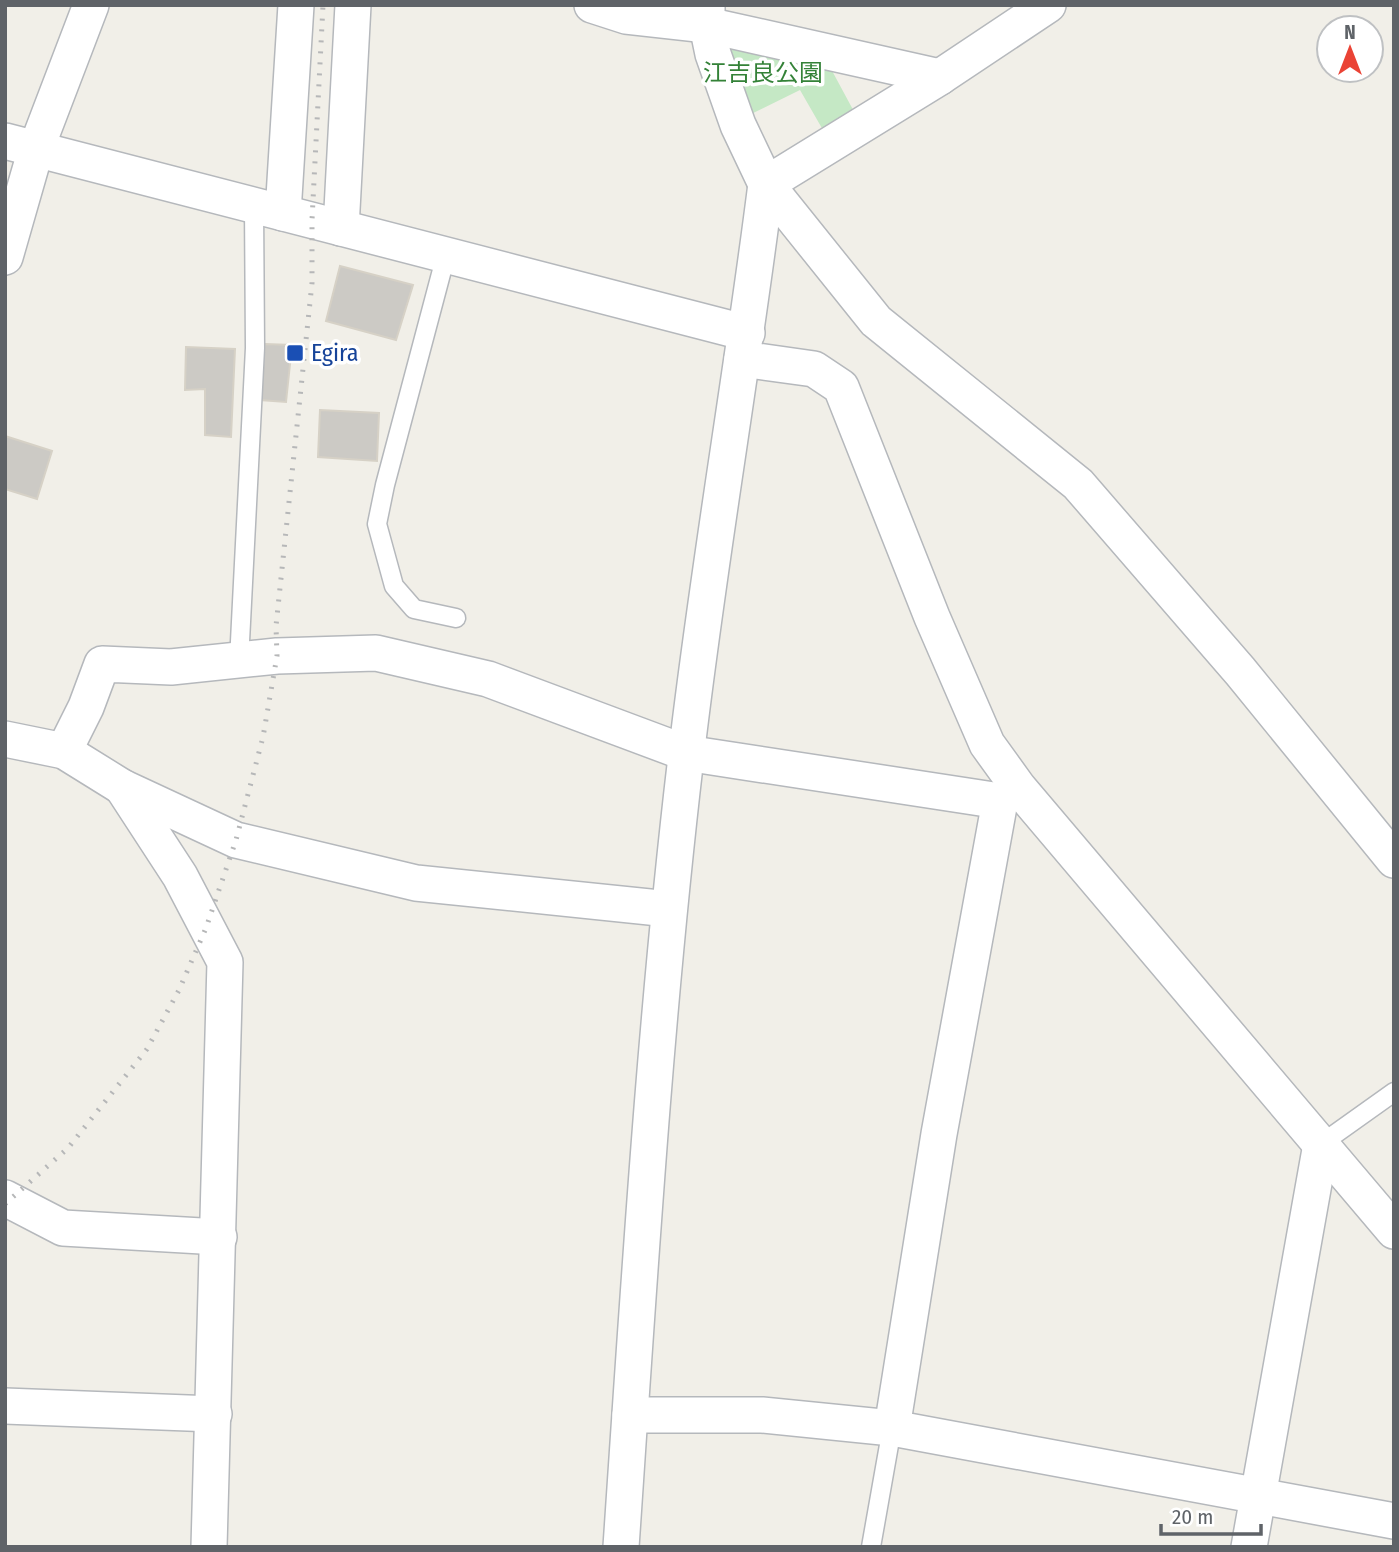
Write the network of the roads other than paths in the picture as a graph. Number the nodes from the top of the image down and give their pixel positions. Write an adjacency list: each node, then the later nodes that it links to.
1 (91, 5): 8 (street)
2 (296, 5): 10 (street)
3 (353, 5): 11 (street)
4 (592, 5): 6 (street)
5 (1048, 5): 7 (street)
6 (707, 15): 7 (street); 9 (street)
7 (940, 77): 9 (street)
8 (21, 145): 10 (street); 13 (street)
9 (766, 184): 14 (street); 22 (street)
10 (269, 209): 11 (street); 16 (lane)
11 (341, 228): 12 (street)
12 (446, 255): 14 (street); 15 (lane)
13 (5, 257)
14 (744, 346): 19 (street); 21 (street)
15 (456, 618)
16 (239, 661): 18 (street); 19 (street)
17 (5, 739): 18 (street)
18 (64, 751): 20 (street)
19 (686, 753): 21 (street); 23 (street)
20 (122, 787): 23 (street); 28 (street)
21 (1009, 794): 25 (street); 32 (street)
22 (1394, 860)
23 (669, 909): 31 (street)
24 (1394, 1092): 25 (lane)
25 (1321, 1144): 27 (street); 33 (street)
26 (5, 1198): 28 (street)
27 (1394, 1231)
28 (219, 1237): 30 (street)
29 (5, 1406): 30 (street)
30 (214, 1414): 35 (street)
31 (630, 1415): 32 (street); 36 (street)
32 (892, 1428): 33 (street); 37 (lane)
33 (1258, 1497): 34 (street); 38 (street)
34 (1394, 1521)
35 (209, 1547)
36 (621, 1547)
37 (871, 1547)
38 (1249, 1547)

